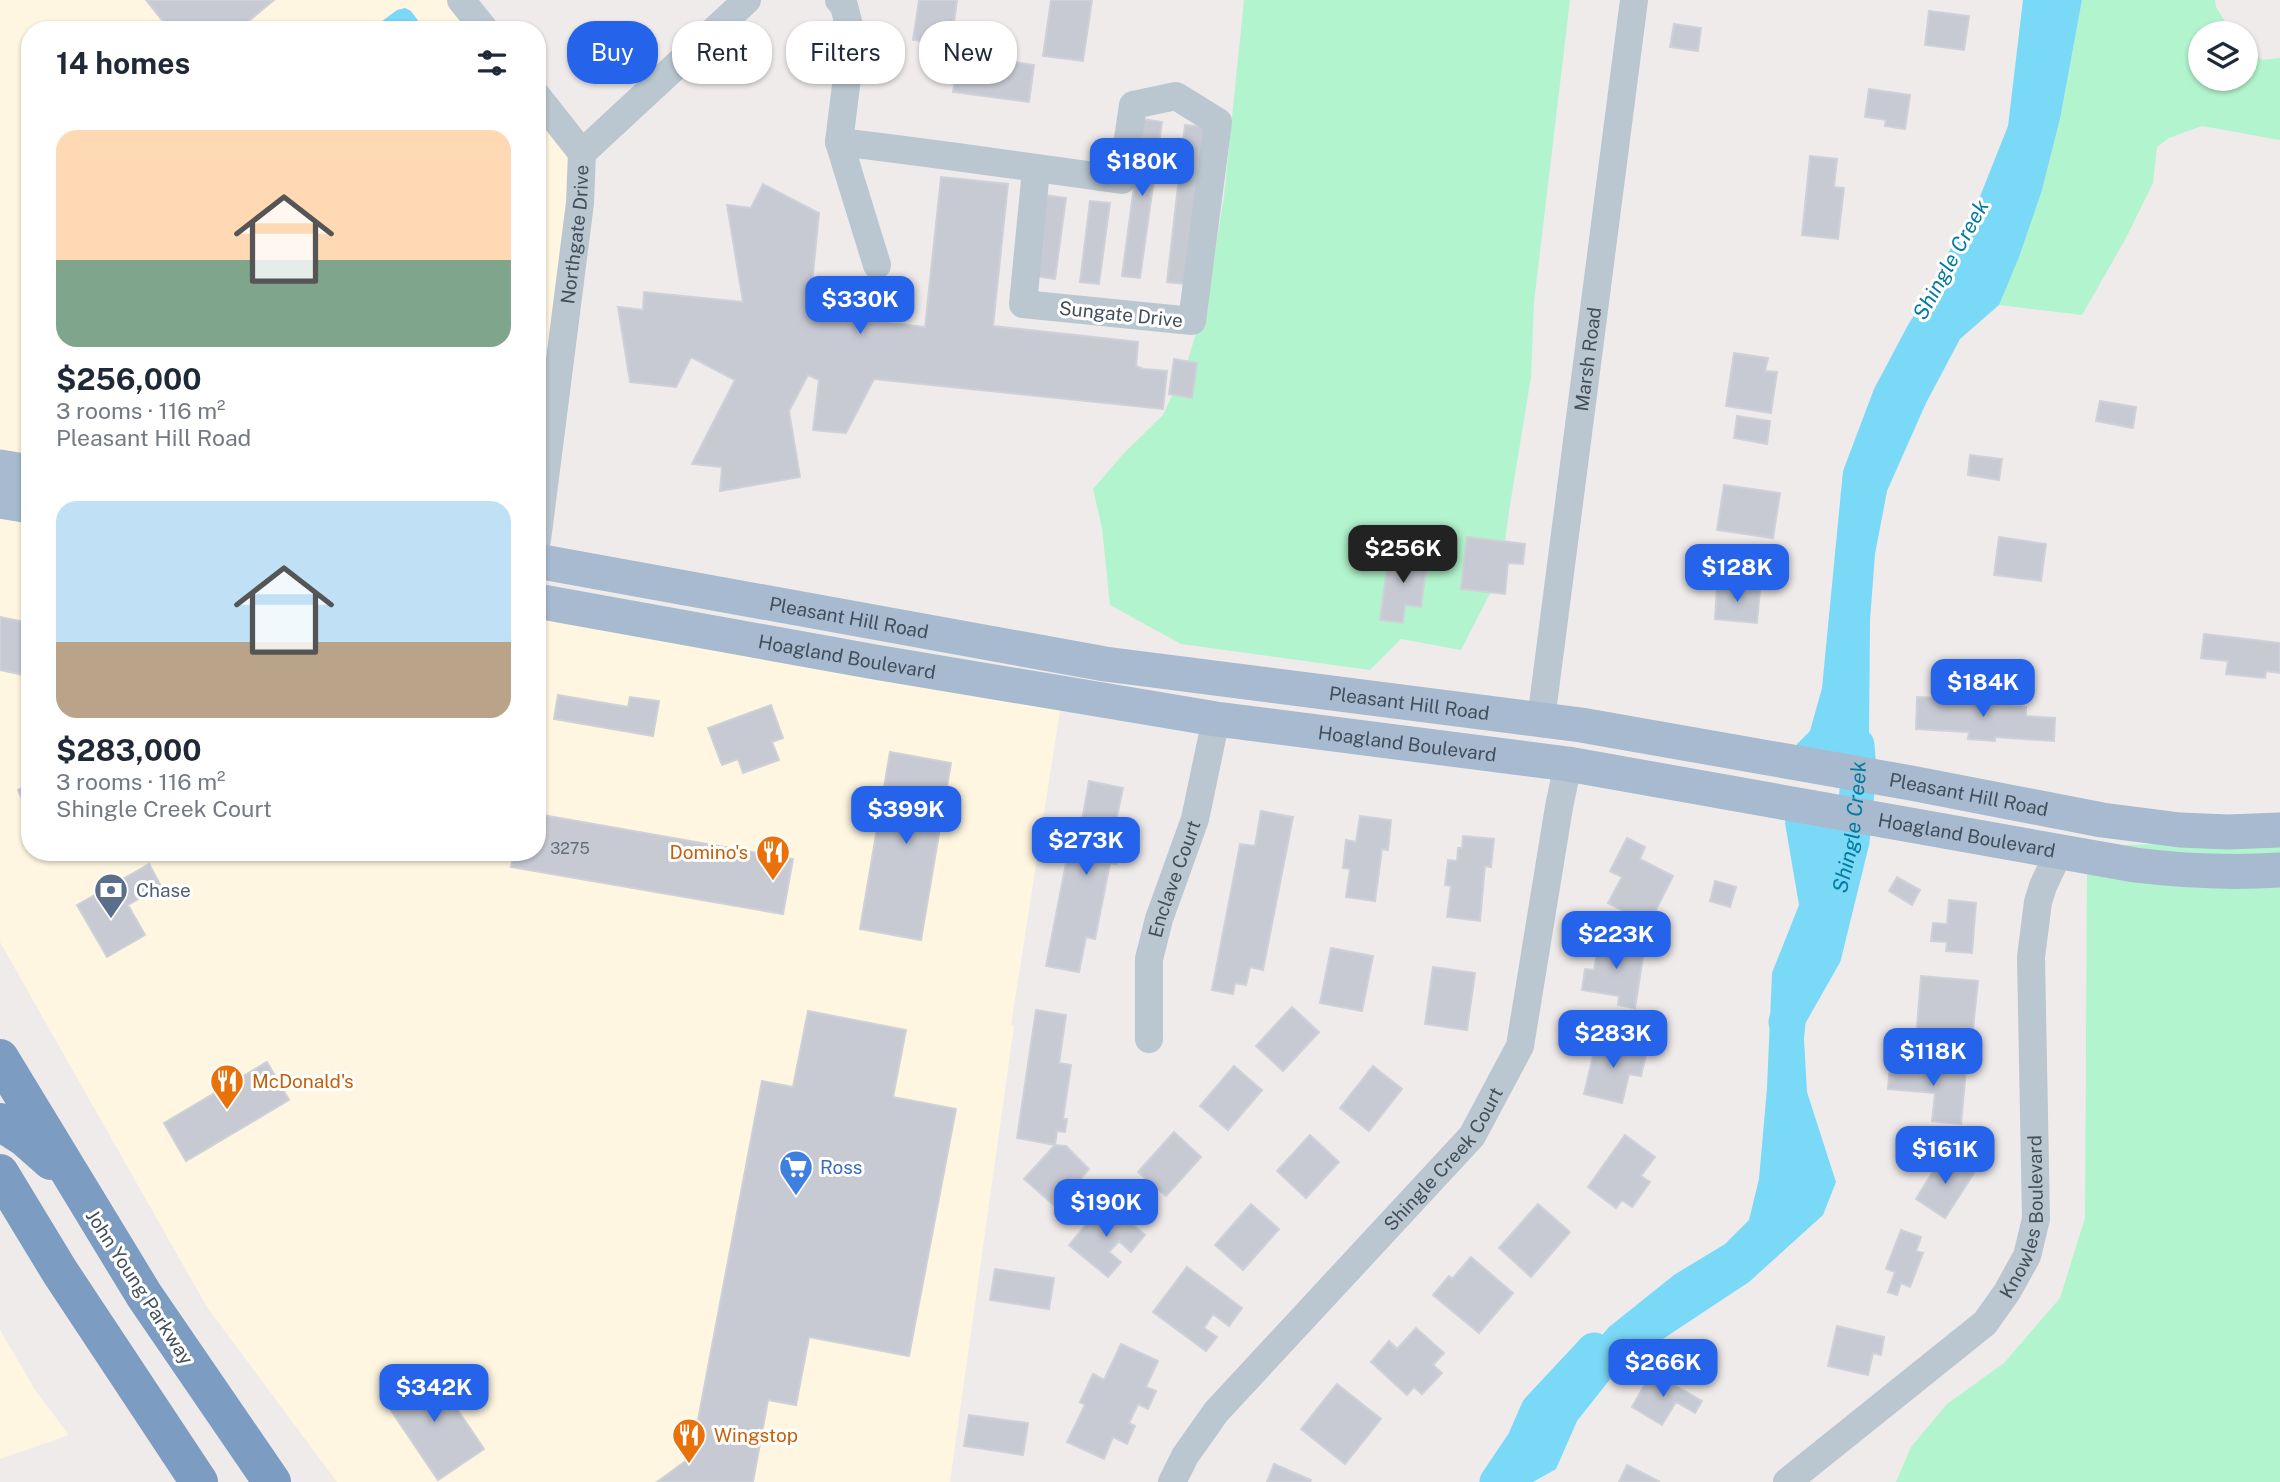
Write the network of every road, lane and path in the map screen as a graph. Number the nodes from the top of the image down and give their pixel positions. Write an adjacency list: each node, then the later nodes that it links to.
1 (461, 0): 5 (street)
2 (747, 0): 8 (street, Northgate Drive)
3 (839, 0): 7 (street)
4 (1634, 0): 21 (street, Marsh Road)
5 (478, 21)
6 (546, 107): 8 (street)
7 (839, 142): 9 (street, Sungate Drive); 10 (street)
8 (582, 153): 12 (street, Northgate Drive)
9 (1037, 170): 9 (street, Sungate Drive)
10 (877, 265)
11 (0, 467): 13 (main road)
12 (546, 469)
13 (21, 470)
14 (0, 488): 15 (main road)
15 (21, 489)
16 (0, 501): 17 (main road)
17 (21, 504)
18 (546, 563): 21 (main road, Pleasant Hill Road)
19 (546, 603): 20 (main road, Hoagland Boulevard)
20 (1216, 719): 23 (main road, Hoagland Boulevard); 29 (street, Enclave Court)
21 (1541, 720): 22 (main road, Pleasant Hill Road); 23 (main road)
22 (1644, 736): 24 (main road); 26 (main road, Pleasant Hill Road)
23 (1437, 747): 24 (main road, Hoagland Boulevard)
24 (1569, 764): 27 (main road, Hoagland Boulevard); 36 (street, Shingle Creek Court)
25 (2280, 830): 26 (main road, Pleasant Hill Road)
26 (2228, 832): 27 (main road)
27 (2059, 852): 28 (main road, Hoagland Boulevard); 37 (street, Knowles Boulevard)
28 (2280, 870)
29 (1149, 1039)
30 (5, 1076): 33 (highway, John Young Parkway)
31 (0, 1122): 33 (highway)
32 (0, 1173): 34 (highway)
33 (71, 1178): 35 (highway, John Young Parkway)
34 (199, 1482)
35 (272, 1482)
36 (1172, 1482)
37 (1787, 1482)

